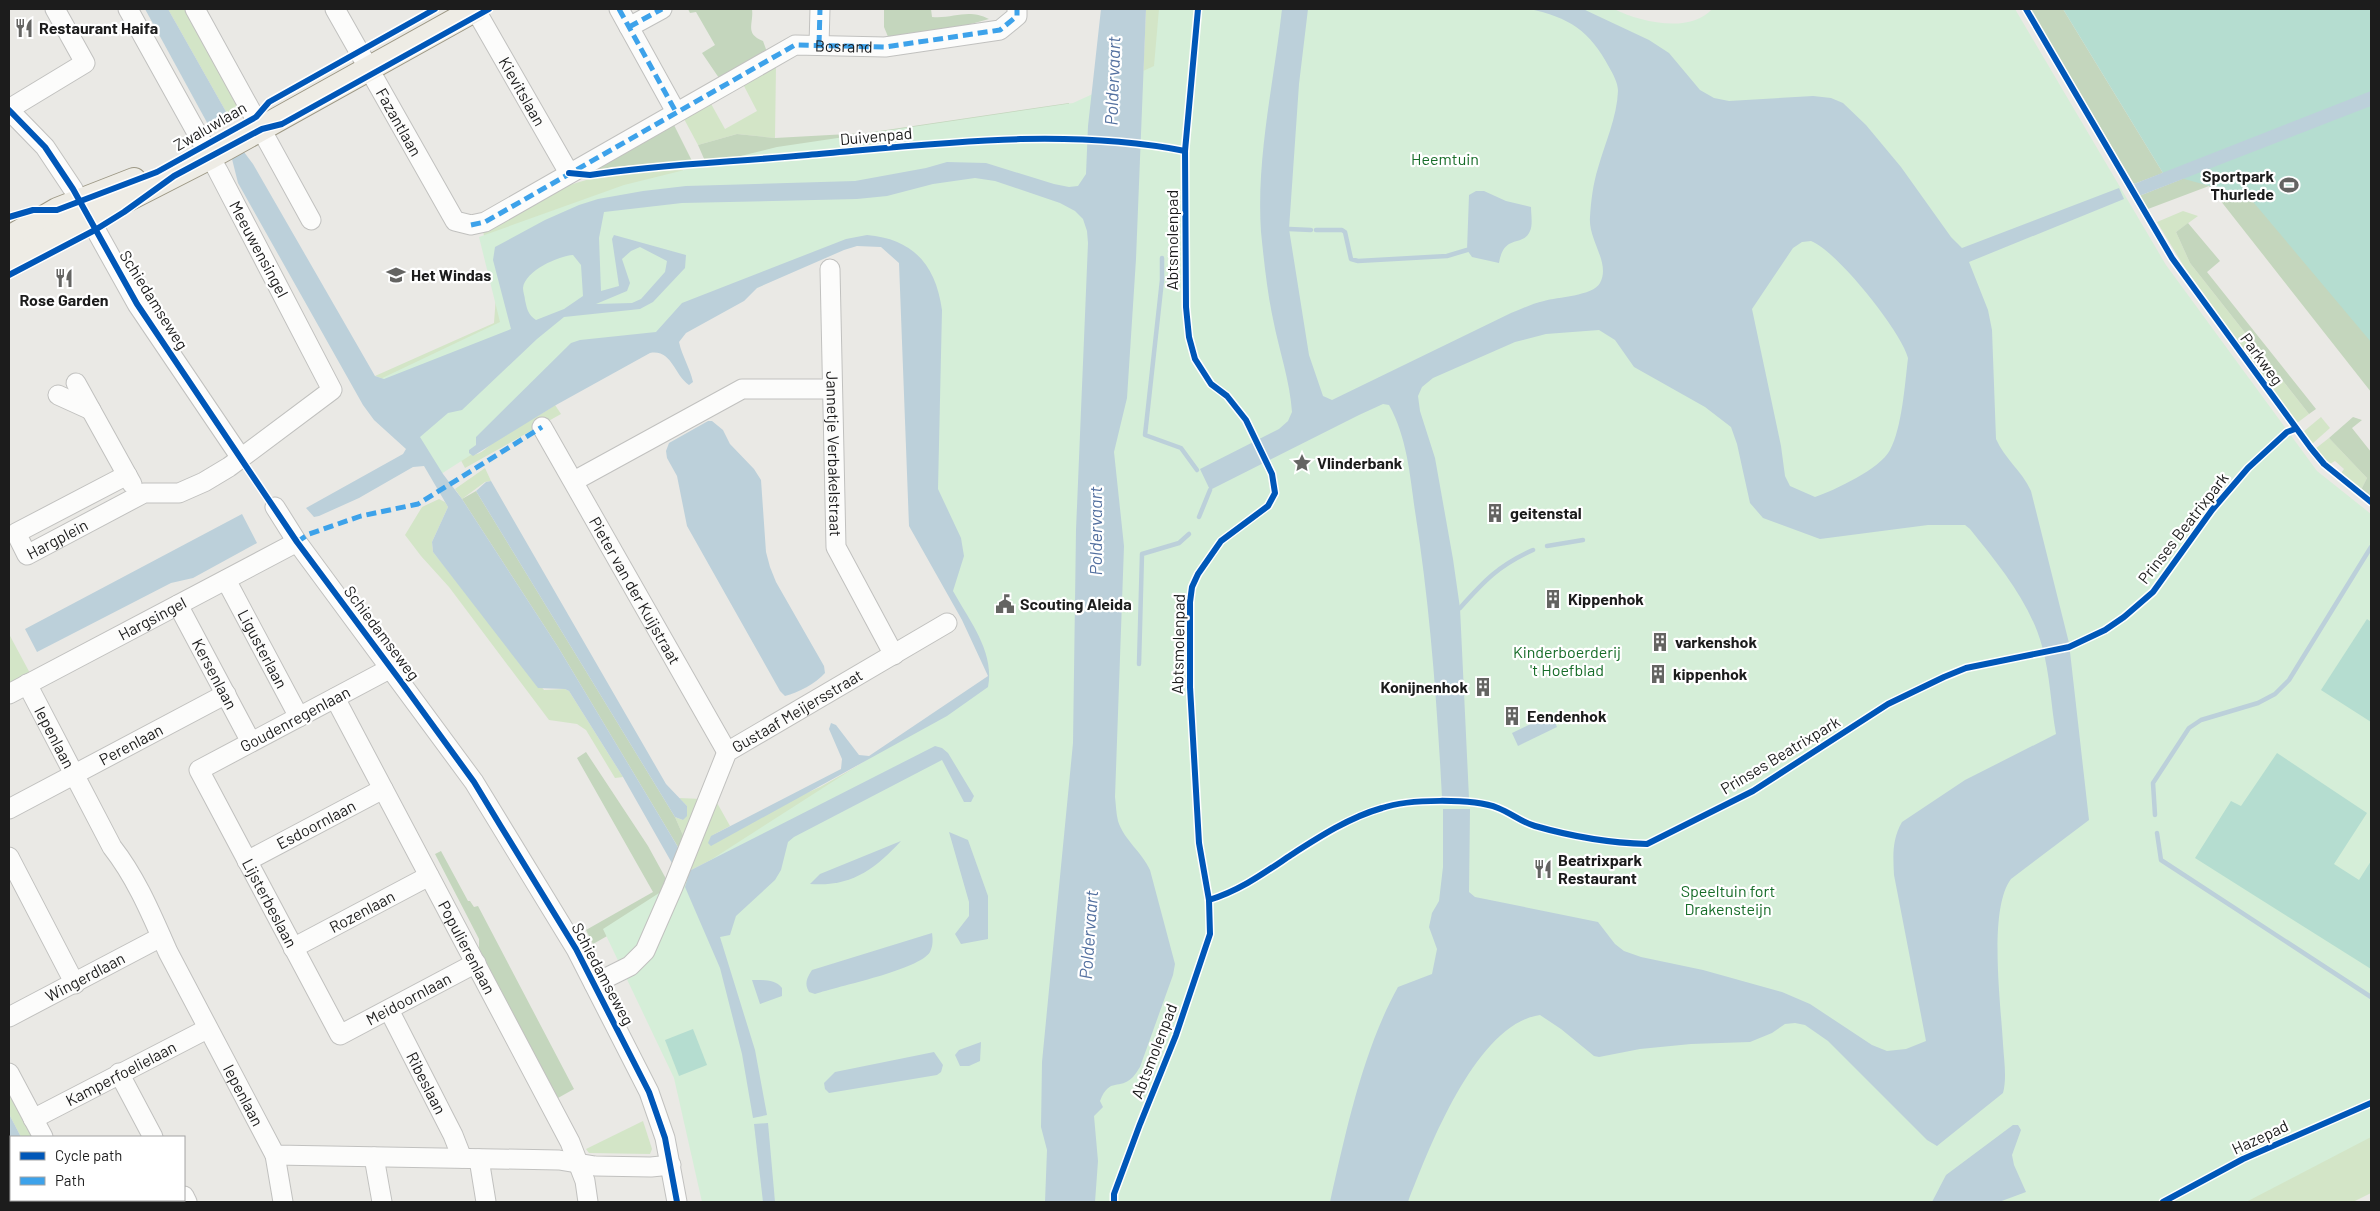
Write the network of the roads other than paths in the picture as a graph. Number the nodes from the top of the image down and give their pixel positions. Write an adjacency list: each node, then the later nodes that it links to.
1 (55, 9): 14 (street)
2 (128, 9): 17 (street, Meeuwensingel)
3 (195, 9): 16 (street)
4 (335, 9): 13 (street, Fazantlaan)
5 (449, 9): 13 (main road, Zwaluwlaan)
6 (475, 9): 13 (main road, Zwaluwlaan); 18 (street, Kievitslaan)
7 (619, 9): 11 (street)
8 (662, 9): 11 (street)
9 (820, 9): 12 (street)
10 (1017, 9): 12 (street, Bosrand)
11 (629, 26): 15 (street)
12 (819, 44): 15 (street, Bosrand)
13 (366, 63): 16 (main road, Zwaluwlaan); 21 (street, Fazantlaan)
14 (9, 110): 19 (street, Schiedamseweg)
15 (676, 112): 18 (street, Bosrand)
16 (259, 123): 17 (main road, Zwaluwlaan); 20 (street)
17 (207, 152): 19 (main road, Zwaluwlaan); 30 (street, Meeuwensingel)
18 (569, 173): 21 (street, Bosrand)
19 (84, 210): 22 (main road, Zwaluwlaan); 23 (main road, Zwaluwlaan); 30 (street, Schiedamseweg)
20 (312, 220)
21 (470, 226)
22 (9, 238)
23 (9, 260)
24 (830, 269): 26 (street, Jannetje Verbakelstraat)
25 (76, 383): 28 (street)
26 (832, 389): 32 (street); 39 (street, Jannetje Verbakelstraat)
27 (58, 395): 28 (street)
28 (91, 410): 31 (street)
29 (542, 427): 32 (street, Pieter van der Kuijstraat)
30 (241, 458): 33 (street, Hargplein)
31 (127, 475): 33 (street); 33 (street, Hargplein)
32 (574, 481): 47 (street, Pieter van der Kuijstraat)
33 (138, 497)
34 (275, 507): 35 (street, Schiedamseweg)
35 (297, 542): 36 (street, Hargsingel); 40 (street, Schiedamseweg)
36 (226, 580): 37 (street, Hargsingel); 45 (street, Ligusterlaan)
37 (178, 604): 41 (street, Hargsingel); 43 (street, Kersenlaan)
38 (947, 623): 39 (street, Gustaaf Meijersstraat)
39 (894, 654): 47 (street, Gustaaf Meijersstraat)
40 (391, 668): 44 (street, Goudenregenlaan); 59 (street, Schiedamseweg)
41 (27, 684): 42 (street, Hargsingel); 49 (street, Iepenlaan)
42 (9, 694)
43 (226, 694): 46 (street, Kersenlaan); 49 (street, Perenlaan)
44 (335, 698): 45 (street, Goudenregenlaan); 50 (street, Populierenlaan)
45 (299, 717): 46 (street, Goudenregenlaan)
46 (251, 742): 48 (street, Goudenregenlaan)
47 (727, 752): 59 (street, Gustaaf Meijersstraat)
48 (199, 770): 53 (street, Lijsterbeslaan)
49 (74, 774): 51 (street, Perenlaan); 55 (street, Iepenlaan)
50 (383, 789): 53 (street, Esdoornlaan); 54 (street, Populierenlaan)
51 (9, 809)
52 (9, 856): 58 (street)
53 (247, 861): 56 (street, Lijsterbeslaan)
54 (429, 876): 56 (street, Rozenlaan); 57 (street, Populierenlaan)
55 (161, 937): 58 (street, Wingerdlaan); 62 (street, Iepenlaan)
56 (293, 948): 63 (street, Lijsterbeslaan)
57 (476, 963): 60 (street, Meidoornlaan); 72 (street, Populierenlaan)
58 (75, 984): 61 (street, Wingerdlaan)
59 (594, 984): 73 (street, Schiedamseweg)
60 (389, 1010): 63 (street, Meidoornlaan); 71 (street, Ribeslaan)
61 (9, 1017)
62 (207, 1028): 65 (street, Kamperfoelielaan); 69 (street, Iepenlaan)
63 (340, 1035)
64 (9, 1073): 66 (street)
65 (120, 1073): 66 (street, Kamperfoelielaan); 68 (street)
66 (33, 1119): 67 (street)
67 (42, 1136)
68 (152, 1136)
69 (275, 1154): 70 (street); 74 (street, Iepenlaan)
70 (374, 1157): 71 (street); 75 (street)
71 (471, 1159): 72 (street); 76 (street, Ribeslaan)
72 (578, 1162): 73 (street); 77 (street, Populierenlaan)
73 (671, 1165): 78 (street, Schiedamseweg)
74 (283, 1202)
75 (382, 1202)
76 (486, 1202)
77 (588, 1202)
78 (677, 1202)

